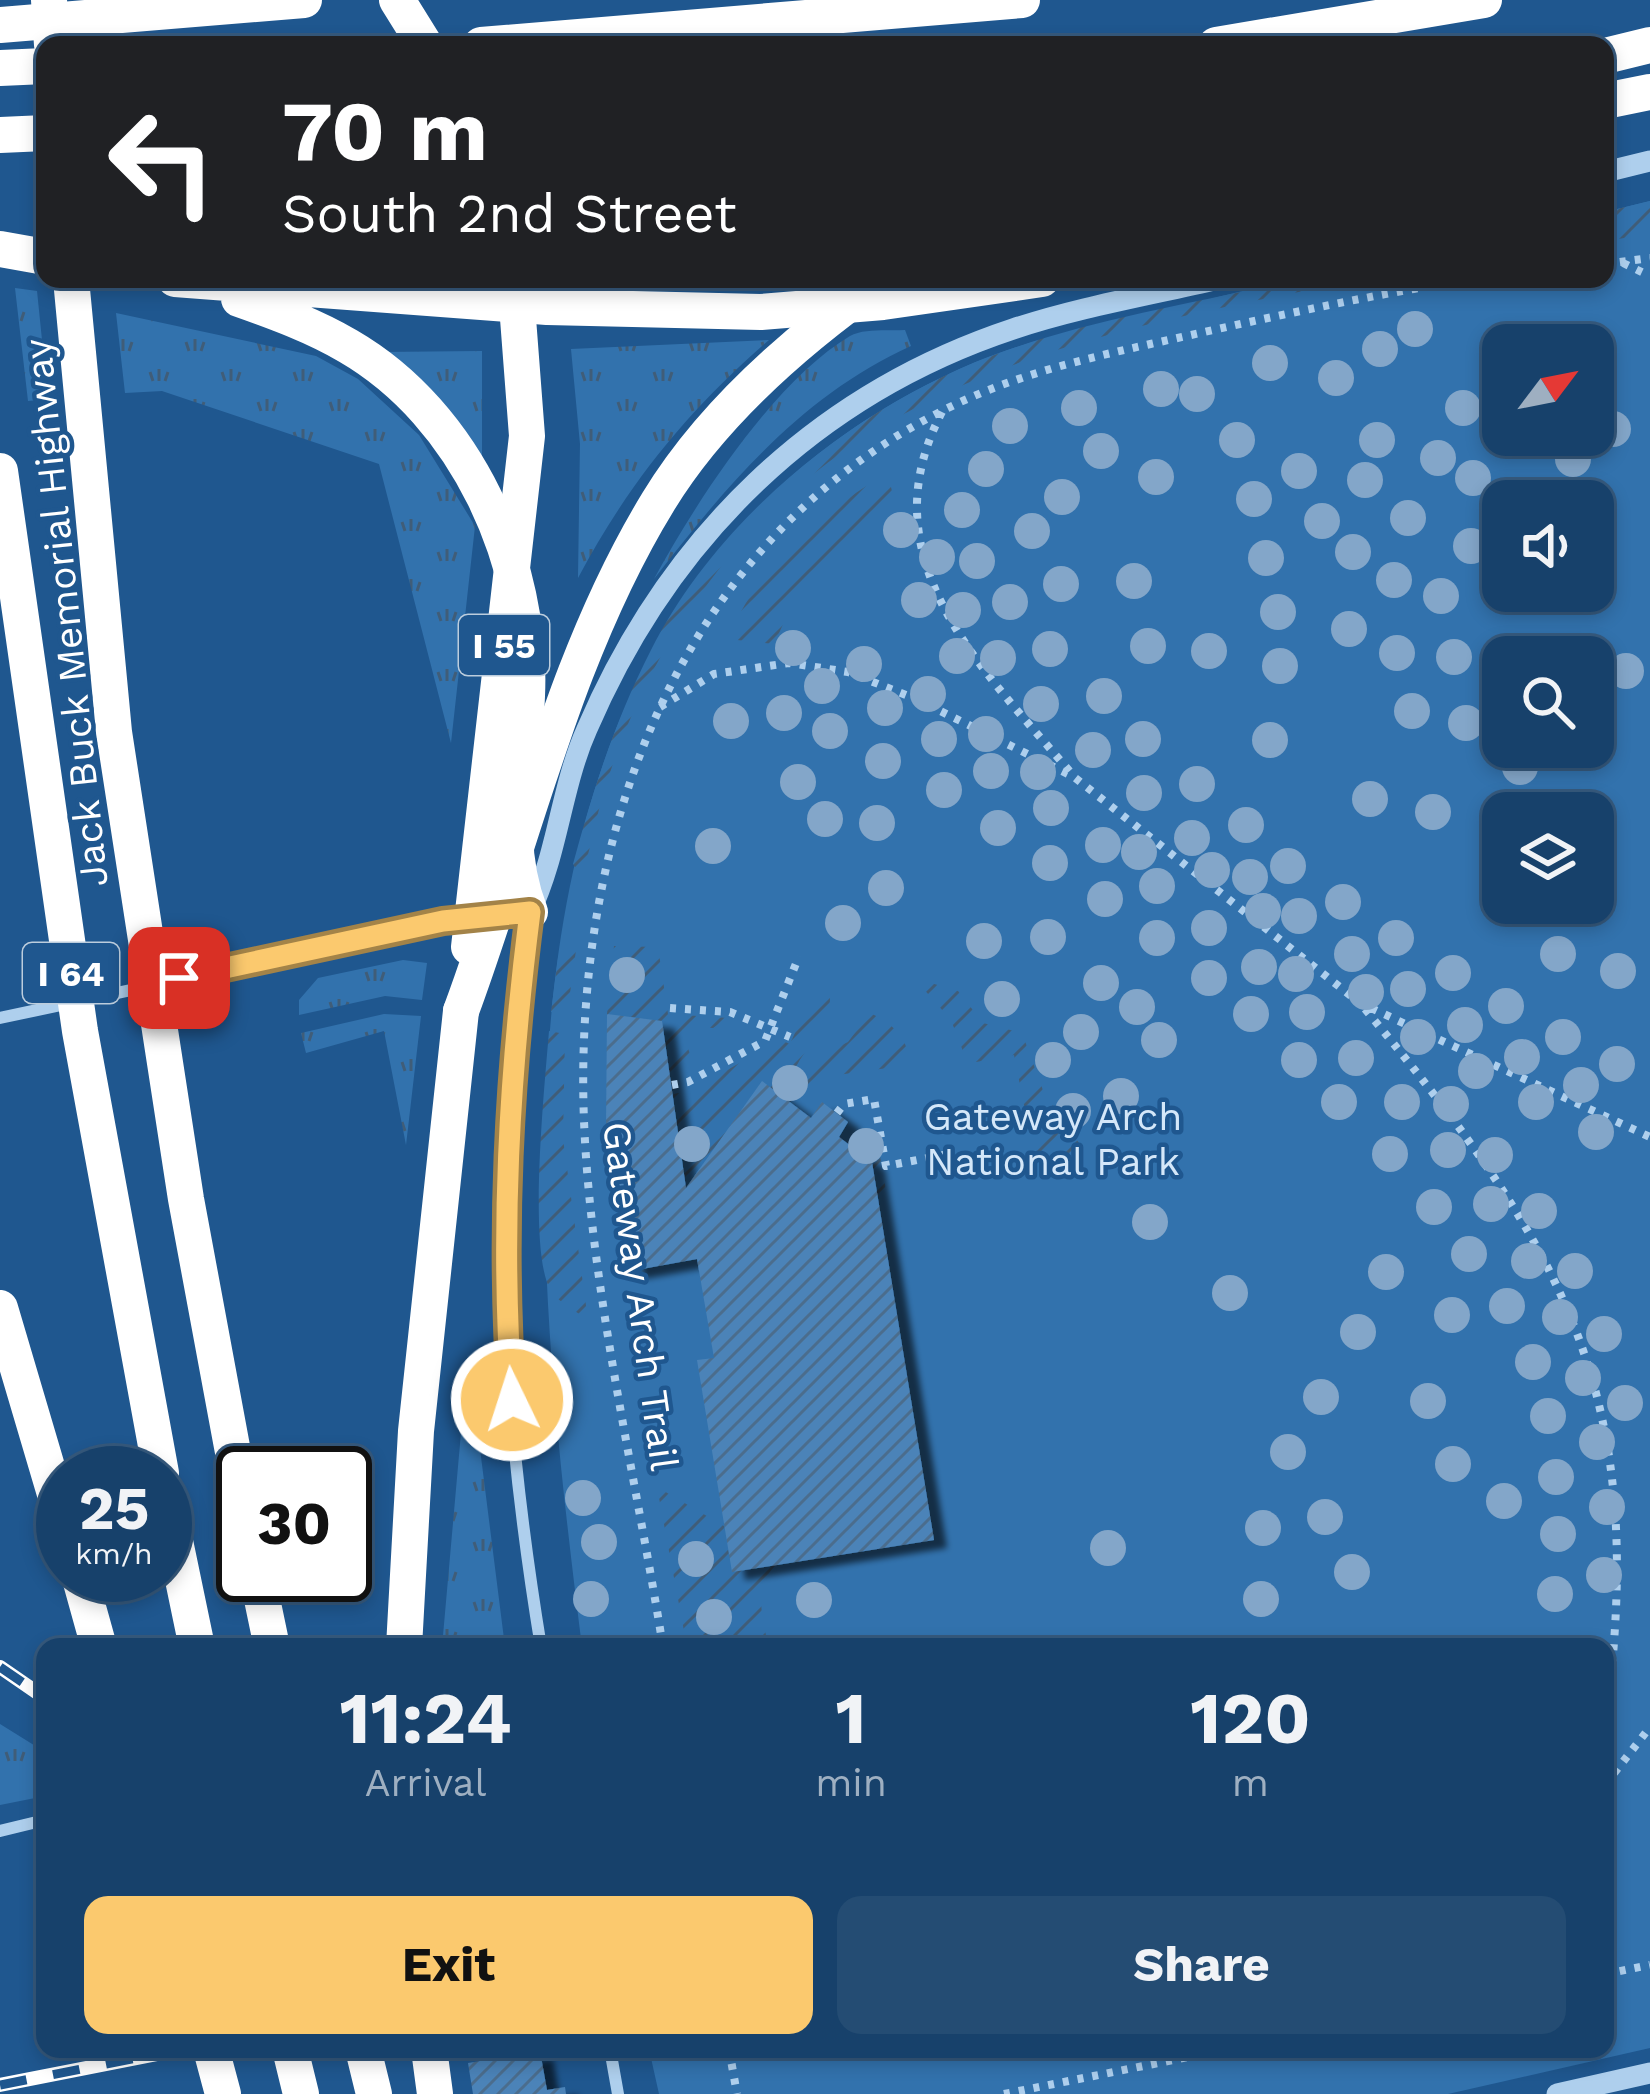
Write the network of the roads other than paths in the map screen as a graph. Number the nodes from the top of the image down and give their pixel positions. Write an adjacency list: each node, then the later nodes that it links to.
1 (50, 0): 7 (highway, bridge)
2 (304, 0): 6 (highway)
3 (397, 0): 8 (highway)
4 (1022, 0): 9 (highway)
5 (1484, 0): 10 (highway)
6 (0, 25)
7 (52, 36)
8 (419, 36)
9 (589, 36)
10 (1270, 36)
11 (1650, 45): 12 (highway)
12 (1614, 54)
13 (36, 66): 14 (highway)
14 (0, 68)
15 (1650, 92): 16 (highway)
16 (1614, 99)
17 (36, 133): 18 (highway)
18 (0, 135)
19 (1650, 161): 20 (street)
20 (1614, 170)
21 (0, 249): 22 (highway)
22 (36, 255)
23 (72, 288): 37 (highway, Jack Buck Memorial Highway / I 64, bridge)
24 (206, 288): 31 (highway)
25 (291, 288): 28 (highway)
26 (516, 288): 32 (highway, I 55, bridge)
27 (871, 288): 32 (highway, bridge)
28 (980, 288)
29 (1181, 288): 31 (street)
30 (0, 471): 36 (highway, Jack Buck Memorial Highway / I 64, bridge)
31 (530, 912): 33 (street); 45 (street)
32 (461, 1010): 44 (highway, I 55)
33 (0, 1018)
34 (0, 1308): 35 (highway)
35 (41, 1446)
36 (156, 1446)
37 (232, 1446)
38 (86, 1602): 41 (highway)
39 (187, 1602): 42 (highway)
40 (263, 1602): 43 (highway)
41 (96, 1638)
42 (194, 1638)
43 (270, 1638)
44 (404, 1638)
45 (540, 1638)
46 (36, 1822): 47 (street)
47 (0, 1831)
48 (213, 2058): 54 (highway)
49 (292, 2058): 55 (highway)
50 (365, 2058): 56 (highway)
51 (431, 2058): 57 (highway)
52 (612, 2058): 58 (street)
53 (1650, 2073): 59 (street)
54 (223, 2094)
55 (301, 2094)
56 (374, 2094)
57 (435, 2094)
58 (618, 2094)
59 (1557, 2094)

